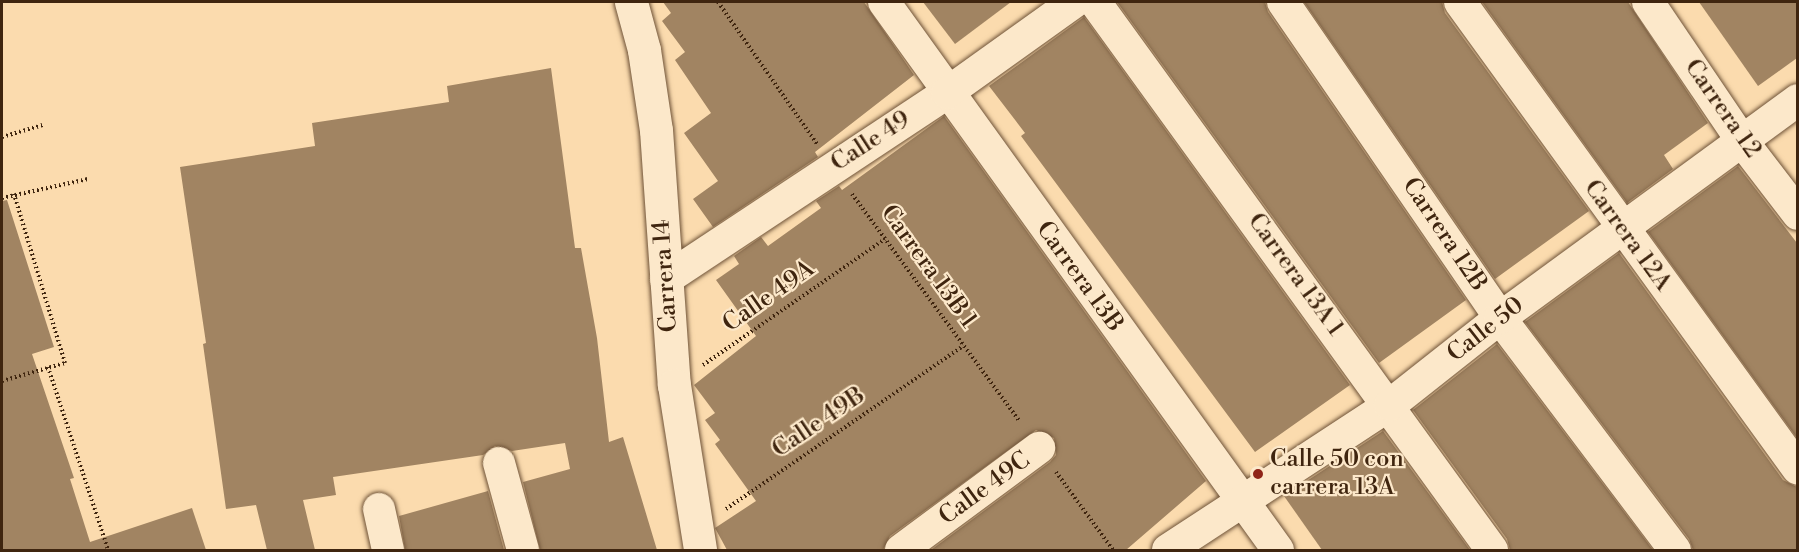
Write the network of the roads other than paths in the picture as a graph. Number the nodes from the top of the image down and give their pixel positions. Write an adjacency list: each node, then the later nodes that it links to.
1 (631, 2): 13 (main road, Carrera 14)
2 (884, 2): 8 (street, Carrera 13B)
3 (1074, 2): 8 (street, Calle 49)
4 (1095, 2): 15 (street, Carrera 13A 1)
5 (1283, 2): 14 (street, Carrera 12B)
6 (1460, 2): 12 (street, Carrera 12A)
7 (1648, 2): 10 (street, Carrera 12)
8 (946, 93): 13 (street, Calle 49); 19 (street, Carrera 13B)
9 (1797, 100): 10 (street, Calle 50)
10 (1742, 141): 11 (street, Carrera 12); 12 (street, Calle 50)
11 (1797, 214)
12 (1621, 228): 14 (street, Calle 50); 18 (street, Carrera 12A)
13 (666, 279): 21 (main road, Carrera 14)
14 (1500, 318): 15 (street, Calle 50); 28 (street, Carrera 12B)
15 (1389, 405): 19 (street, Calle 50); 27 (street, Carrera 13A 1)
16 (1040, 448): 24 (street, Calle 49C)
17 (500, 463): 23 (street)
18 (1797, 469)
19 (1240, 501): 25 (street, Calle 50); 26 (street, Carrera 13B)
20 (378, 509): 22 (street)
21 (698, 540)
22 (388, 550)
23 (523, 550)
24 (901, 550)
25 (1168, 550)
26 (1278, 550)
27 (1492, 550)
28 (1675, 550)

